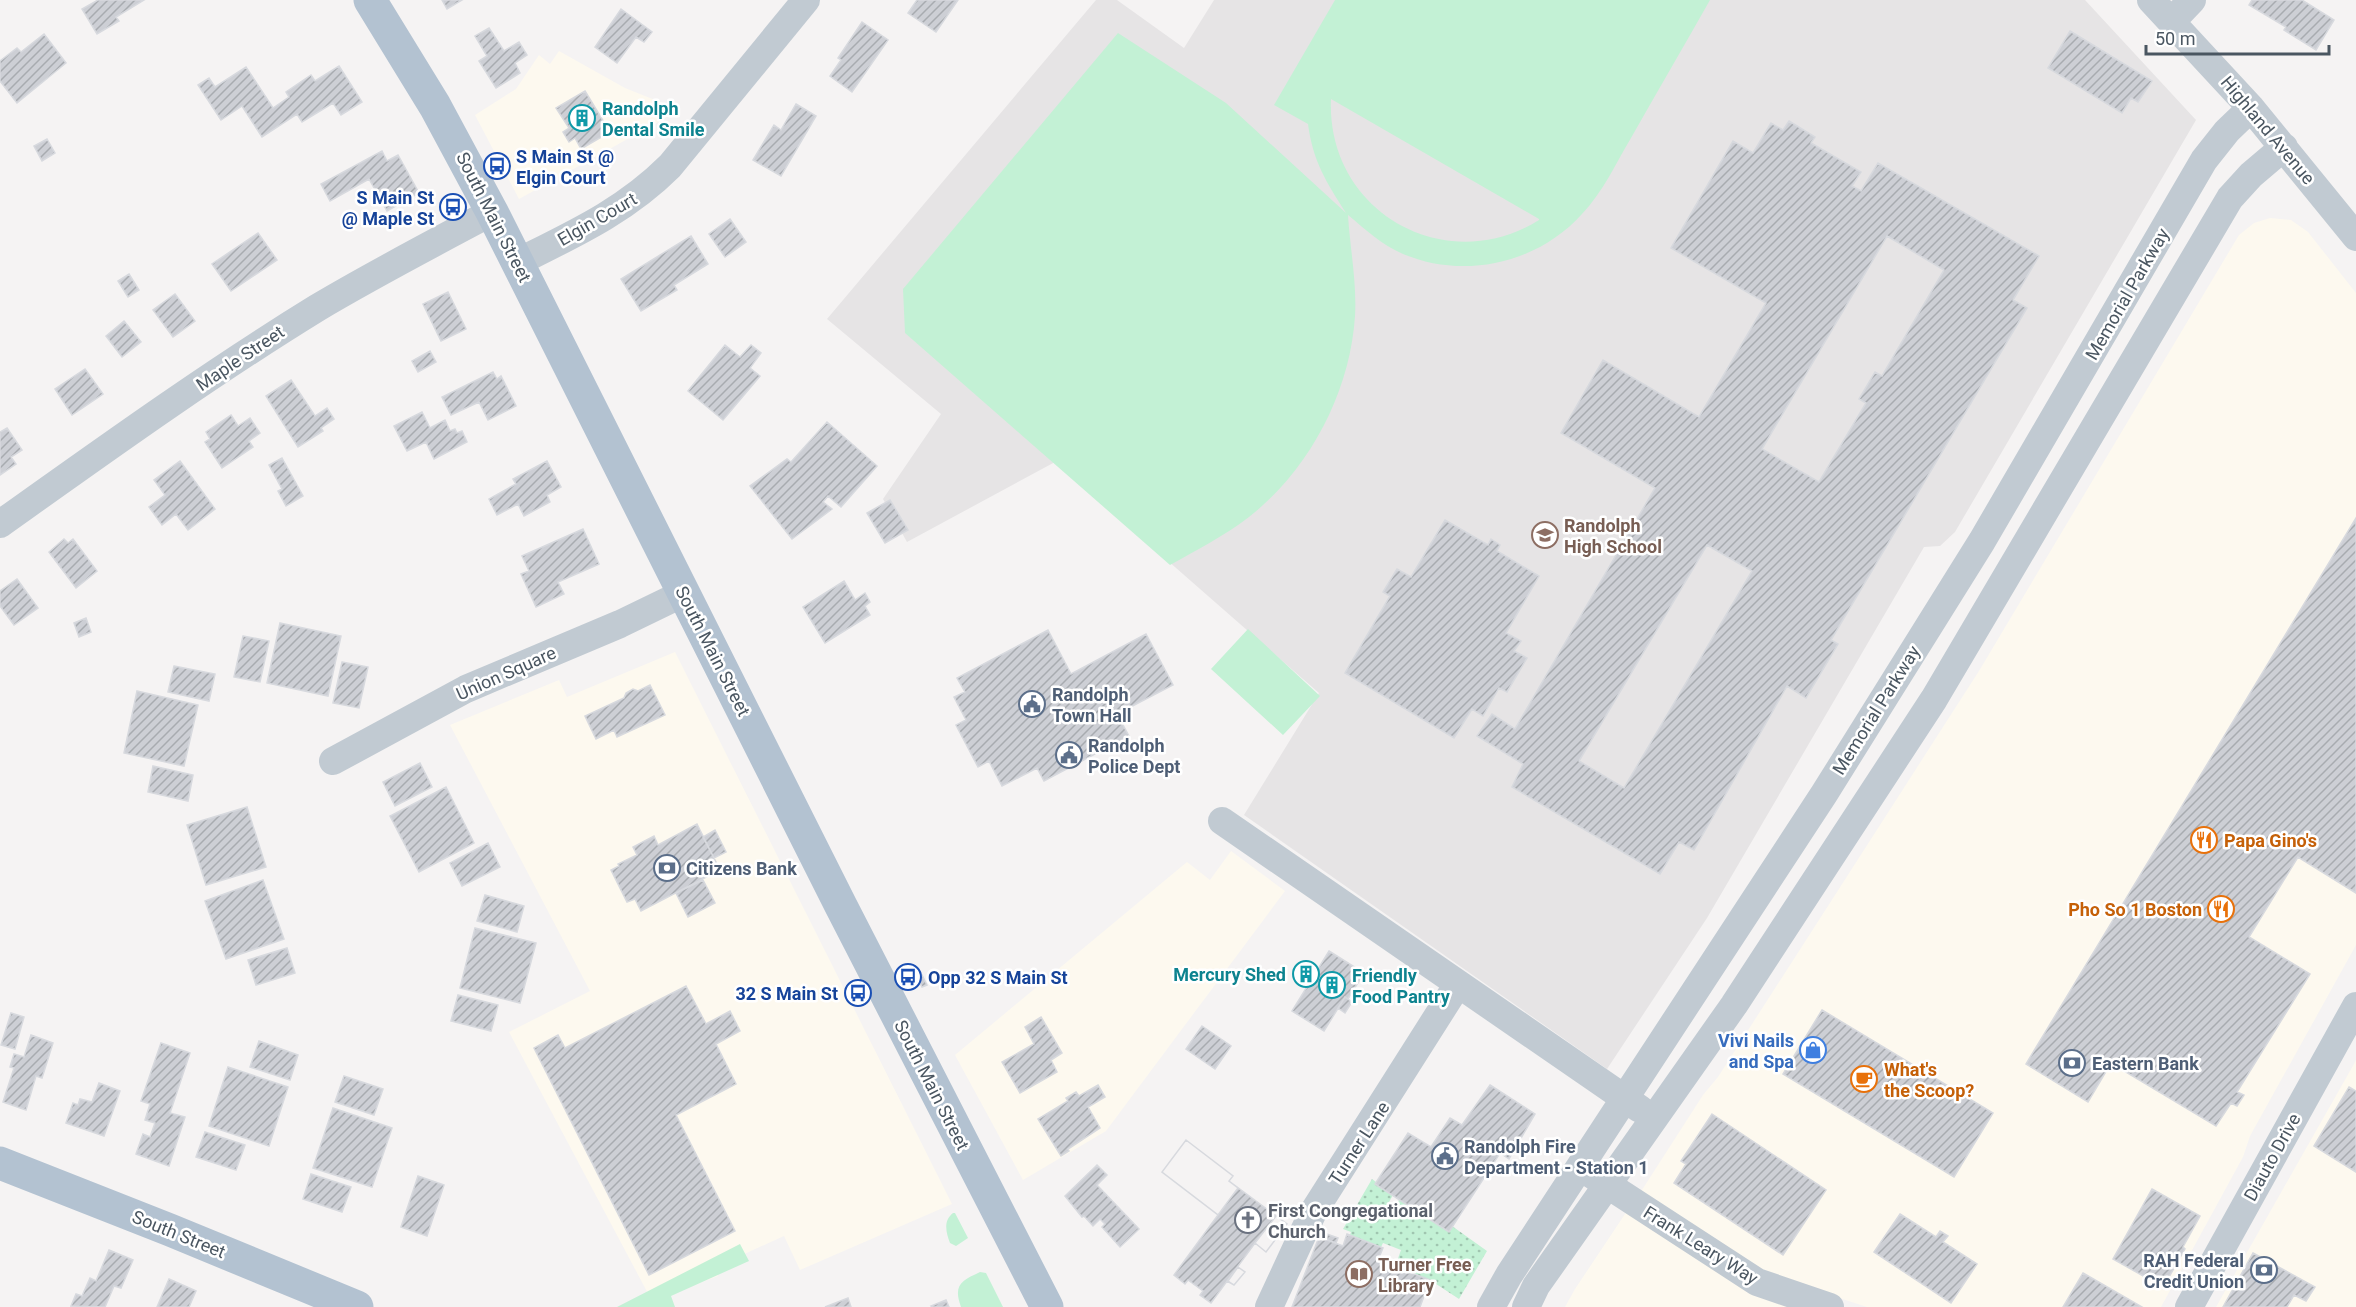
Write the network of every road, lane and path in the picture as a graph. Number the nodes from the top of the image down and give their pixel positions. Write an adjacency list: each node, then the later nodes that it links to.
1 (370, 0): 8 (main road, South Main Street)
2 (806, 0): 10 (street, Elgin Court)
3 (2151, 0): 5 (street, Highland Avenue)
4 (2192, 0): 5 (street)
5 (2172, 21): 6 (street, Highland Avenue)
6 (2251, 108): 7 (street, Highland Avenue); 17 (street, Memorial Parkway)
7 (2284, 147): 9 (street, Highland Avenue); 18 (street)
8 (492, 212): 10 (main road, South Main Street); 11 (street, Maple Street)
9 (2356, 237)
10 (518, 262): 12 (main road, South Main Street)
11 (0, 524)
12 (684, 593): 13 (street, Union Square); 23 (main road, South Main Street)
13 (333, 761)
14 (1222, 821): 15 (street)
15 (1458, 984): 17 (street); 24 (street, Turner Lane)
16 (2356, 1006): 28 (street, Diauto Drive)
17 (1624, 1098): 18 (street); 20 (street, Memorial Parkway)
18 (1654, 1118): 21 (street)
19 (0, 1163): 22 (main road, South Street)
20 (1579, 1167): 21 (street, Frank Leary Way); 25 (street, Memorial Parkway)
21 (1607, 1185): 26 (street); 27 (street, Frank Leary Way)
22 (357, 1307)
23 (1047, 1307)
24 (1269, 1307)
25 (1491, 1307)
26 (1526, 1307)
27 (1830, 1307)
28 (2189, 1307)

